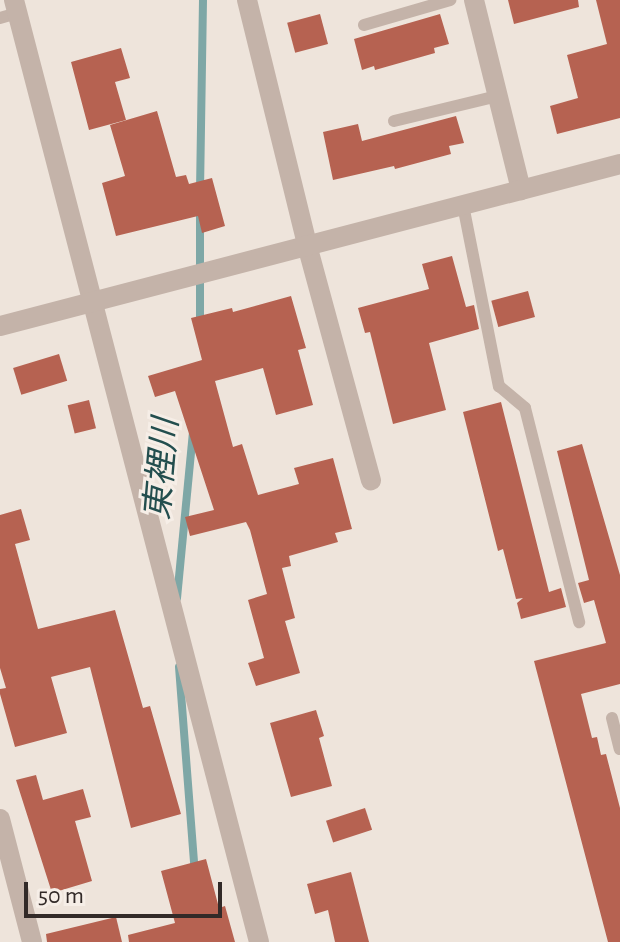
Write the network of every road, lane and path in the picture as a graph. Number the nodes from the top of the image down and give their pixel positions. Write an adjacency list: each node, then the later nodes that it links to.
1 (247, 0): 11 (street)
2 (450, 0): 5 (lane)
3 (474, 0): 6 (street)
4 (10, 10): 12 (street)
5 (364, 25)
6 (497, 96): 7 (lane); 9 (street)
7 (394, 121)
8 (620, 164): 9 (street)
9 (521, 190): 10 (street)
10 (463, 205): 11 (street); 15 (lane)
11 (307, 245): 12 (street); 14 (street)
12 (94, 302): 13 (street); 20 (street)
13 (0, 326)
14 (371, 480)
15 (579, 622)
16 (612, 718): 17 (lane)
17 (620, 749)
18 (0, 819): 19 (street)
19 (32, 942)
20 (259, 942)

